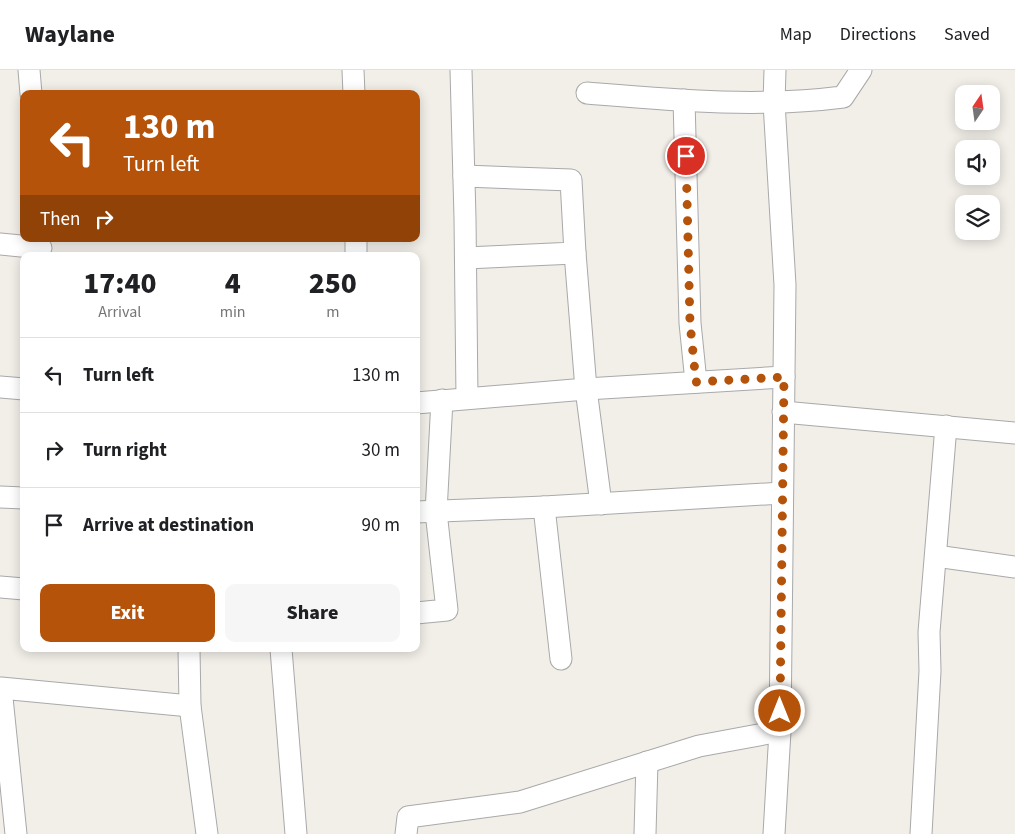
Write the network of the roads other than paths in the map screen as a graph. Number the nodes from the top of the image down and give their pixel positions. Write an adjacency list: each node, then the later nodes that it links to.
1 (29, 70): 6 (street)
2 (353, 70): 7 (street)
3 (460, 70): 11 (street)
4 (775, 70): 10 (street)
5 (861, 70): 10 (street)
6 (31, 90)
7 (354, 90)
8 (588, 93): 9 (street)
9 (684, 100): 10 (street); 17 (street)
10 (774, 103): 16 (street)
11 (464, 176): 14 (street); 15 (street)
12 (0, 244): 13 (street)
13 (43, 248)
14 (575, 253): 15 (street); 20 (street)
15 (466, 258): 21 (street)
16 (784, 377): 17 (street); 24 (street)
17 (696, 382): 20 (street)
18 (0, 387): 19 (street)
19 (20, 388)
20 (586, 389): 21 (street); 30 (street)
21 (467, 398): 22 (street)
22 (442, 400): 23 (street); 32 (street)
23 (420, 403)
24 (783, 412): 25 (street); 27 (street)
25 (946, 426): 26 (street); 33 (street)
26 (1015, 433)
27 (782, 493): 30 (street); 43 (street)
28 (0, 497): 29 (street)
29 (20, 498)
30 (601, 504): 31 (street)
31 (544, 507): 32 (street); 40 (street)
32 (426, 512): 37 (street)
33 (936, 556): 34 (street); 51 (street)
34 (1015, 567)
35 (0, 586): 36 (street)
36 (20, 588)
37 (420, 613)
38 (189, 652): 42 (street)
39 (281, 652): 47 (street)
40 (560, 659)
41 (1, 678): 42 (street); 45 (street)
42 (190, 706): 46 (street)
43 (780, 731): 44 (street); 50 (street)
44 (647, 762): 48 (street); 49 (street)
45 (16, 834)
46 (207, 834)
47 (296, 834)
48 (406, 834)
49 (646, 834)
50 (774, 834)
51 (921, 834)

